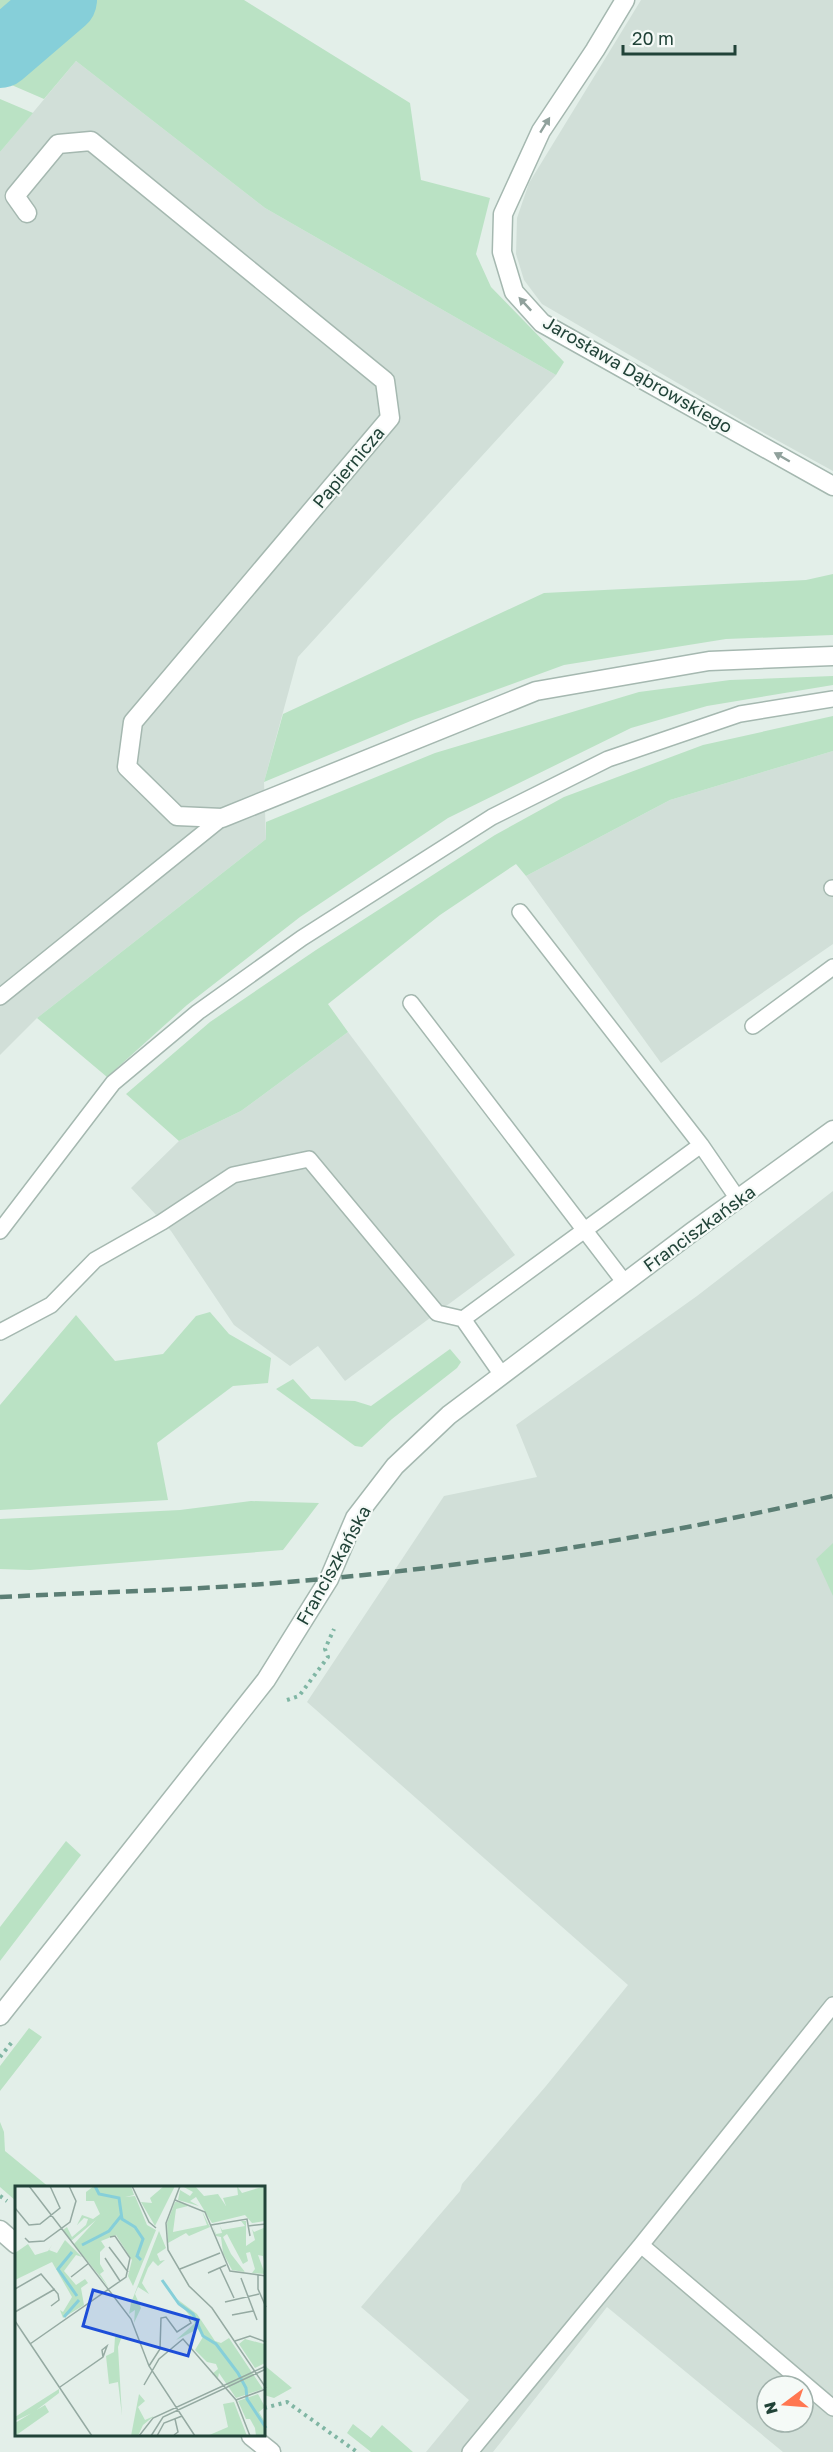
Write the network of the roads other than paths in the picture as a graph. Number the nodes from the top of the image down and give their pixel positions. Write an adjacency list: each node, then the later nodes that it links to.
1 (625, 0): 3 (street, Jarosława Dąbrowskiego, one-way to 1)
2 (27, 213): 6 (street, Papiernicza)
3 (833, 486)
4 (833, 656): 6 (street)
5 (833, 699): 16 (lane)
6 (222, 818): 9 (lane)
7 (520, 912): 13 (lane)
8 (833, 967): 11 (lane)
9 (0, 997)
10 (411, 1003): 15 (lane)
11 (753, 1026)
12 (833, 1130): 14 (street, Franciszkańska)
13 (701, 1145): 14 (lane); 15 (lane)
14 (738, 1199): 17 (street, Franciszkańska)
15 (585, 1230): 17 (lane); 18 (lane)
16 (0, 1231)
17 (625, 1283): 20 (street, Franciszkańska)
18 (463, 1318): 19 (lane); 20 (lane)
19 (0, 1332)
20 (502, 1375): 22 (street, Franciszkańska)
21 (833, 2005): 25 (lane)
22 (0, 2016)
23 (0, 2230): 24 (street)
24 (15, 2243)
25 (641, 2245): 26 (lane); 29 (lane)
26 (833, 2408)
27 (252, 2437): 28 (street)
28 (271, 2452)
29 (470, 2452)

